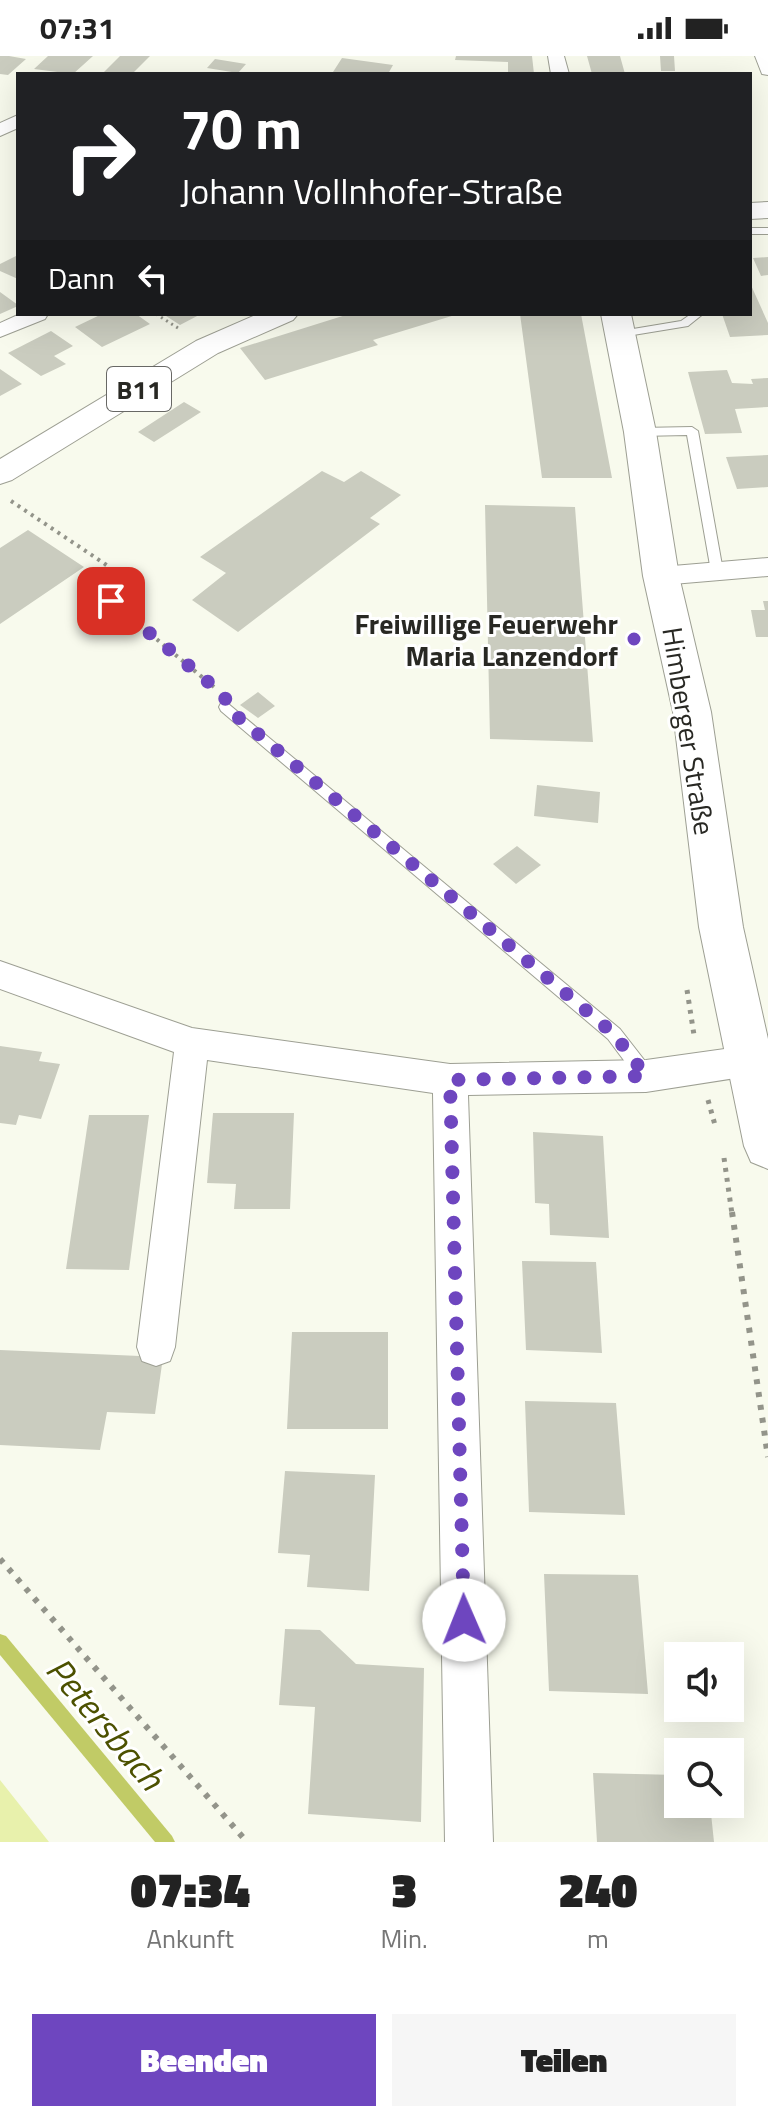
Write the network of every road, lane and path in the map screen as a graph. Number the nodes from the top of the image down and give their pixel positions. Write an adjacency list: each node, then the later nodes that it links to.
1 (763, 56): 2 (street)
2 (768, 70)
3 (15, 111): 4 (street)
4 (0, 131)
5 (33, 316): 9 (street)
6 (278, 316): 11 (street, B11)
7 (695, 316): 8 (lane)
8 (618, 324): 10 (street, Himberger Straße)
9 (0, 331)
10 (640, 432): 14 (lane); 15 (street, Himberger Straße)
11 (0, 473)
12 (0, 494): 16 (path)
13 (768, 567): 14 (street)
14 (717, 571): 15 (street)
15 (661, 576): 19 (street, Himberger Straße)
16 (226, 707): 20 (lane)
17 (0, 975): 18 (street)
18 (192, 1043): 21 (street); 23 (street)
19 (759, 1060): 20 (street); 22 (street, Himberger Straße)
20 (646, 1076): 21 (street)
21 (450, 1080): 26 (street)
22 (768, 1146)
23 (156, 1347)
24 (0, 1559): 25 (path)
25 (247, 1842)
26 (469, 1842)

